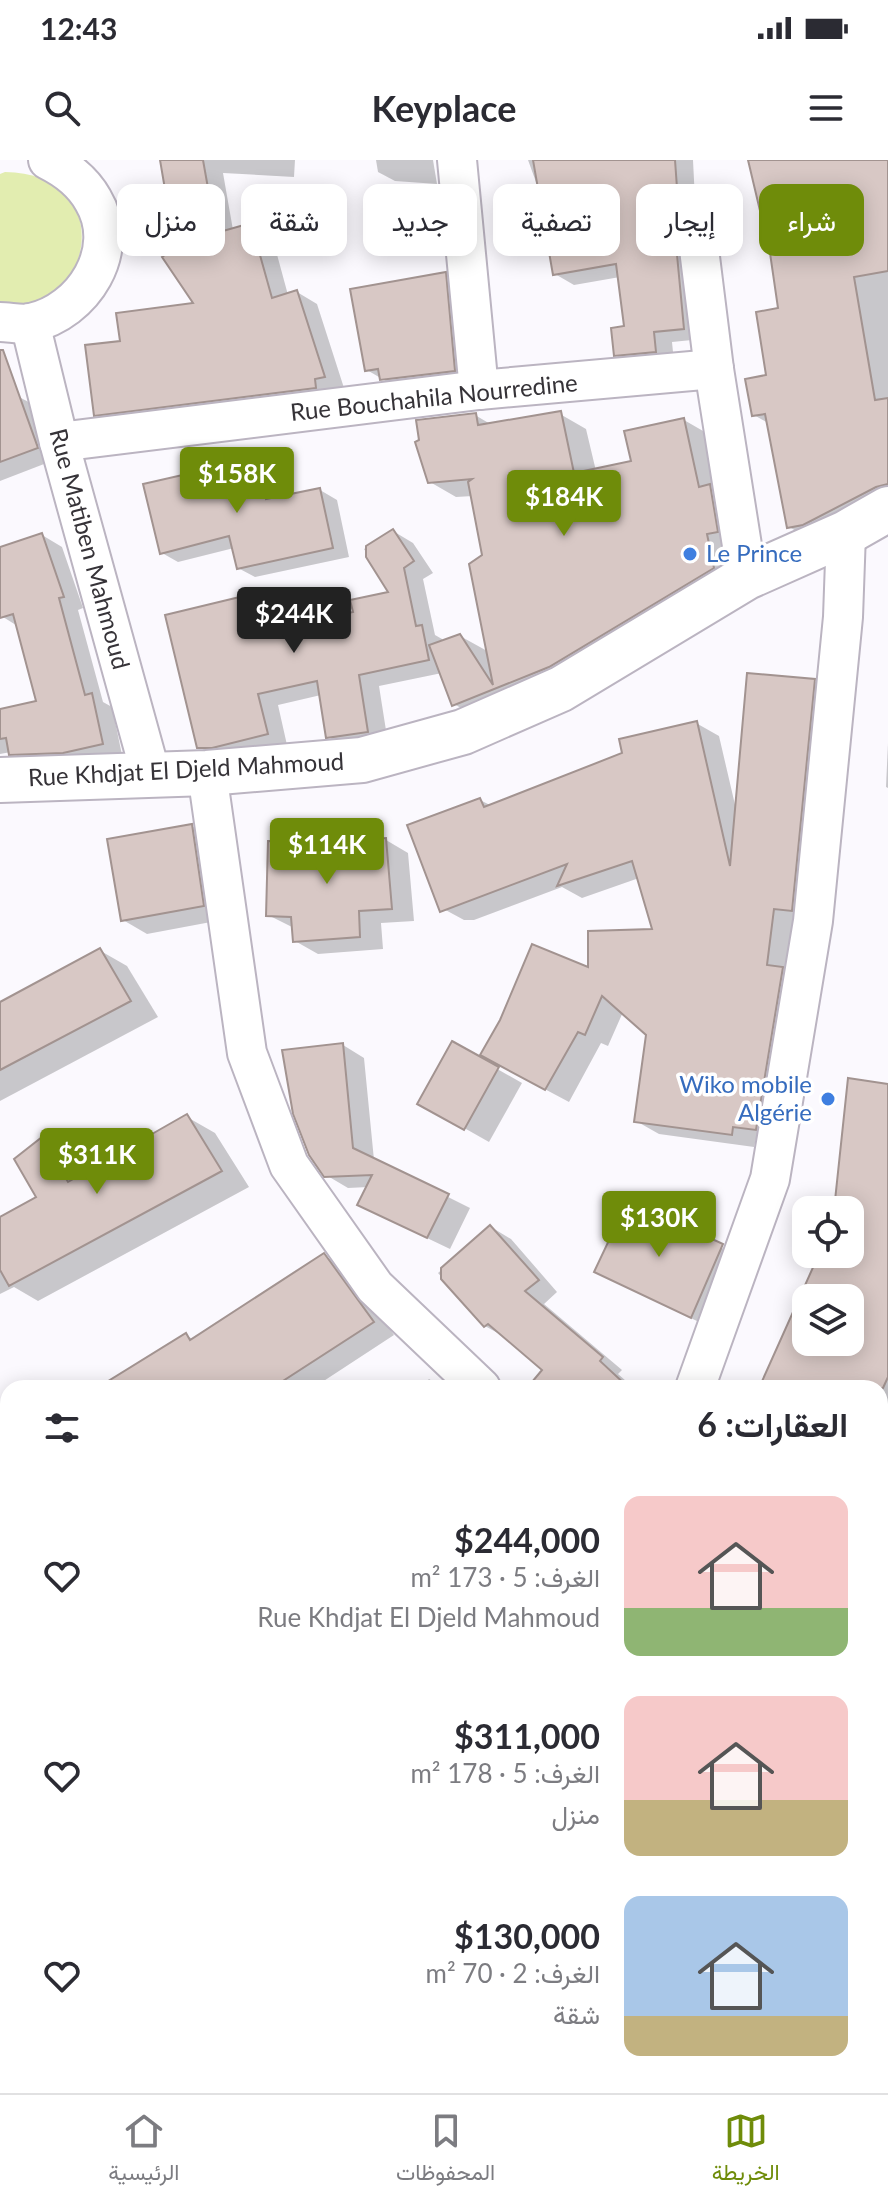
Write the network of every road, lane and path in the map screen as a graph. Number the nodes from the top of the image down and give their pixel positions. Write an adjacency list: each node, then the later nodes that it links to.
1 (48, 160): 4 (street)
2 (457, 160): 6 (street)
3 (700, 256): 5 (street)
4 (15, 322): 7 (street, Rue Matiben Mahmoud)
5 (714, 369): 6 (street, Rue Bouchahila Nourredine); 10 (street)
6 (479, 390): 7 (street, Rue Bouchahila Nourredine)
7 (59, 442): 12 (street, Rue Matiben Mahmoud)
8 (888, 509): 9 (street, Rue Khdjat El Djeld Mahmoud)
9 (846, 533): 10 (street, Rue Khdjat El Djeld Mahmoud); 15 (street)
10 (747, 577): 11 (street, Rue Khdjat El Djeld Mahmoud)
11 (207, 773): 12 (street, Rue Khdjat El Djeld Mahmoud); 14 (street)
12 (151, 775): 13 (street, Rue Khdjat El Djeld Mahmoud)
13 (0, 780)
14 (473, 1380)
15 (698, 1380)

